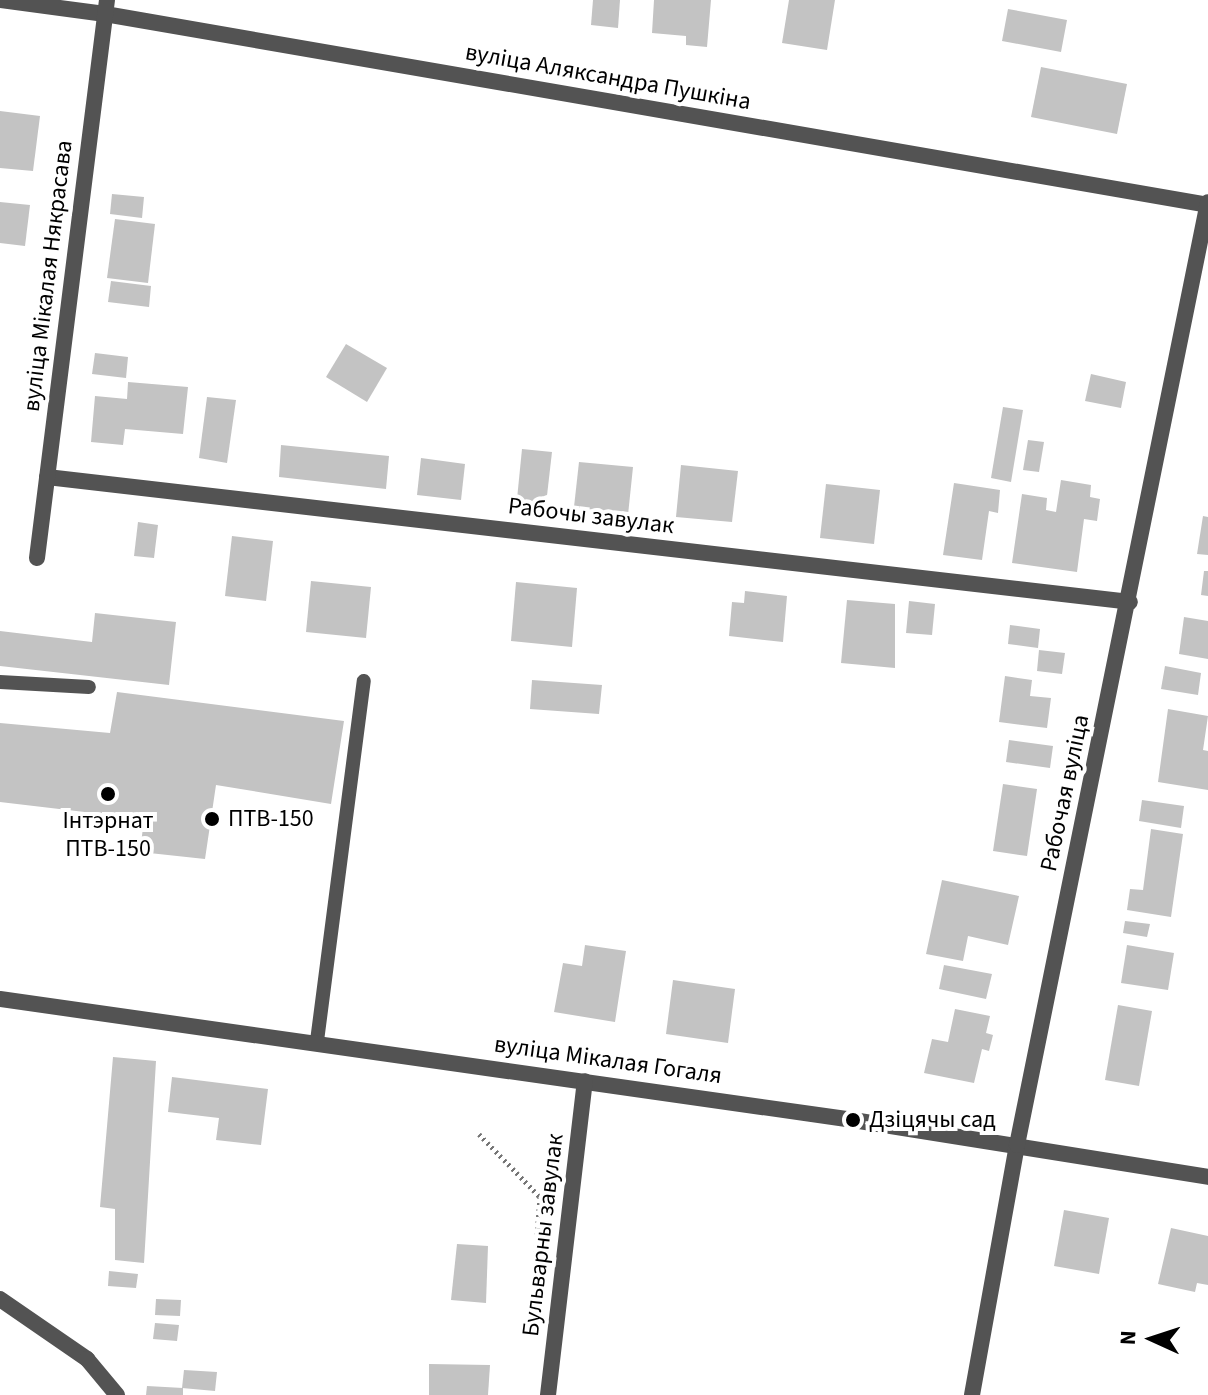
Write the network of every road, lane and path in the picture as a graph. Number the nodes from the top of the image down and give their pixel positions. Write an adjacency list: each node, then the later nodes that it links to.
1 (0, 0): 2 (street, вуліца Аляксандра Пушкіна)
2 (106, 7): 3 (street, вуліца Аляксандра Пушкіна); 4 (street, вуліца Мікалая Някрасава)
3 (1208, 204): 6 (street, Рабочая вуліца)
4 (47, 477): 5 (street, вуліца Мікалая Някрасава); 6 (street, Рабочы завулак)
5 (37, 558)
6 (1130, 602): 14 (street, Рабочая вуліца)
7 (364, 681): 11 (lane)
8 (0, 682): 9 (lane)
9 (89, 687)
10 (0, 999): 11 (street, вуліца Мікалая Гогаля)
11 (317, 1041): 12 (street, вуліца Мікалая Гогаля)
12 (585, 1081): 14 (street, вуліца Мікалая Гогаля); 19 (street, Бульварны завулак)
13 (479, 1134): 16 (path)
14 (1017, 1145): 15 (street, вуліца Мікалая Гогаля); 20 (street, Рабочая вуліца)
15 (1208, 1177)
16 (534, 1273)
17 (0, 1299): 18 (street)
18 (117, 1395)
19 (548, 1395)
20 (972, 1395)

